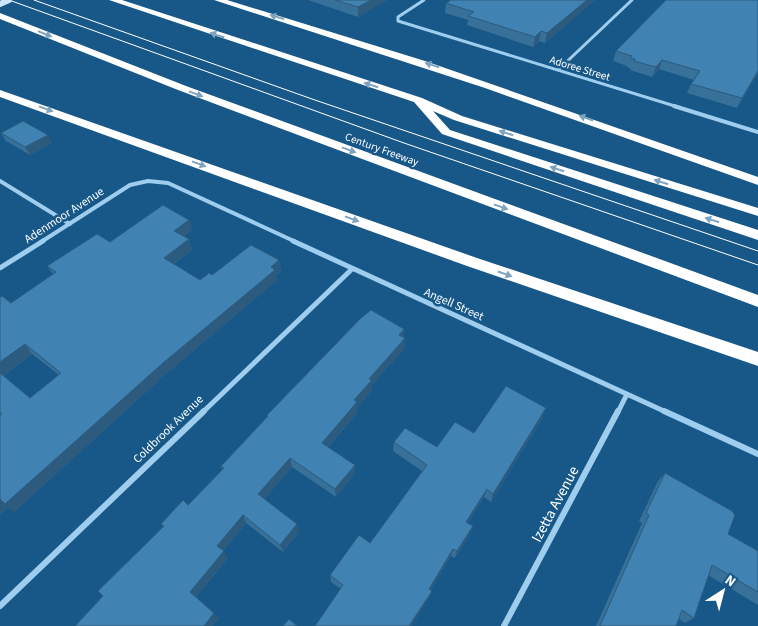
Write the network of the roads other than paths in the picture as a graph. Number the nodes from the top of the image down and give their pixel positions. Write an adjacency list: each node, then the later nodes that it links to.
1 (9, 0): 6 (main road, bridge)
2 (113, 0): 10 (highway, one-way to 2)
3 (218, 0): 13 (highway, one-way to 3)
4 (423, 0): 8 (street, Adoree Street)
5 (632, 0): 8 (street)
6 (0, 4)
7 (0, 16): 20 (highway, Century Freeway, one-way to 20)
8 (558, 70): 11 (street, Adoree Street)
9 (0, 93): 21 (highway, one-way to 21)
10 (418, 100): 15 (highway, one-way to 10); 17 (highway, one-way to 10)
11 (758, 132)
12 (0, 181): 16 (street)
13 (758, 181)
14 (140, 182): 16 (street, Adenmoor Avenue); 19 (street, Angell Street)
15 (758, 212)
16 (70, 224): 18 (street, Adenmoor Avenue)
17 (758, 235)
18 (0, 268)
19 (352, 269): 22 (street, Angell Street); 24 (street, Coldbrook Avenue)
20 (758, 301)
21 (758, 359)
22 (627, 394): 23 (street, Angell Street); 25 (street, Izetta Avenue)
23 (758, 454)
24 (0, 606)
25 (504, 626)

